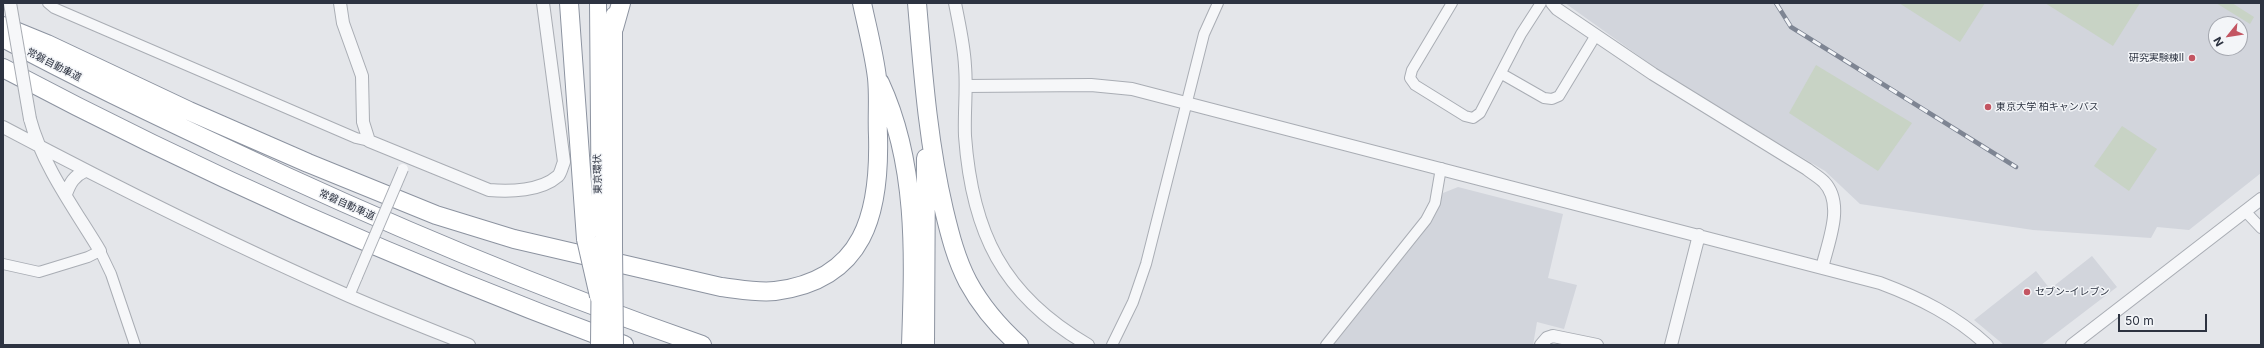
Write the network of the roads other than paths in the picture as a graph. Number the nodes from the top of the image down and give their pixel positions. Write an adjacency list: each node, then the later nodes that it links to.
1 (10, 3): 28 (street, bridge)
2 (48, 3): 27 (street)
3 (340, 3): 27 (street)
4 (543, 3): 29 (street)
5 (569, 3): 37 (highway)
6 (598, 3): 37 (highway, 東京環状)
7 (614, 3): 17 (highway, 東京環状)
8 (621, 3): 17 (highway)
9 (862, 3): 22 (highway)
10 (917, 3): 25 (highway)
11 (955, 3): 23 (street)
12 (1218, 3): 24 (street)
13 (1452, 3): 21 (street)
14 (1541, 3): 21 (street)
15 (1552, 3): 18 (street)
16 (3, 26): 22 (highway)
17 (614, 28): 37 (highway, 東京環状)
18 (1596, 35): 21 (street); 40 (street)
19 (3, 38): 48 (highway, 常磐自動車道)
20 (3, 68): 47 (highway)
21 (1502, 74)
22 (877, 77): 49 (highway)
23 (966, 86): 24 (street); 52 (street)
24 (1187, 103): 30 (street); 53 (street)
25 (927, 121): 50 (highway); 51 (highway)
26 (3, 127): 28 (street)
27 (369, 141): 29 (street)
28 (41, 149): 31 (street); 32 (street)
29 (405, 164): 41 (street, bridge)
30 (1441, 168): 36 (street); 54 (street)
31 (85, 171): 32 (street); 41 (street)
32 (66, 194): 38 (street)
33 (2261, 199): 34 (street)
34 (2245, 211): 35 (street); 59 (street)
35 (2261, 228)
36 (1699, 235): 40 (street); 57 (street)
37 (600, 243): 42 (highway, bridge); 46 (highway, 東京環状, bridge)
38 (100, 251): 39 (street); 43 (street)
39 (3, 264)
40 (1822, 268): 58 (street)
41 (349, 296): 44 (street)
42 (599, 296): 45 (highway, bridge)
43 (135, 345)
44 (469, 345)
45 (599, 345)
46 (615, 345)
47 (624, 345)
48 (702, 345)
49 (911, 345)
50 (925, 345)
51 (1019, 345)
52 (1088, 345)
53 (1112, 345)
54 (1326, 345)
55 (1541, 345): 56 (street)
56 (1597, 345)
57 (1671, 345)
58 (1987, 345)
59 (2072, 345)

